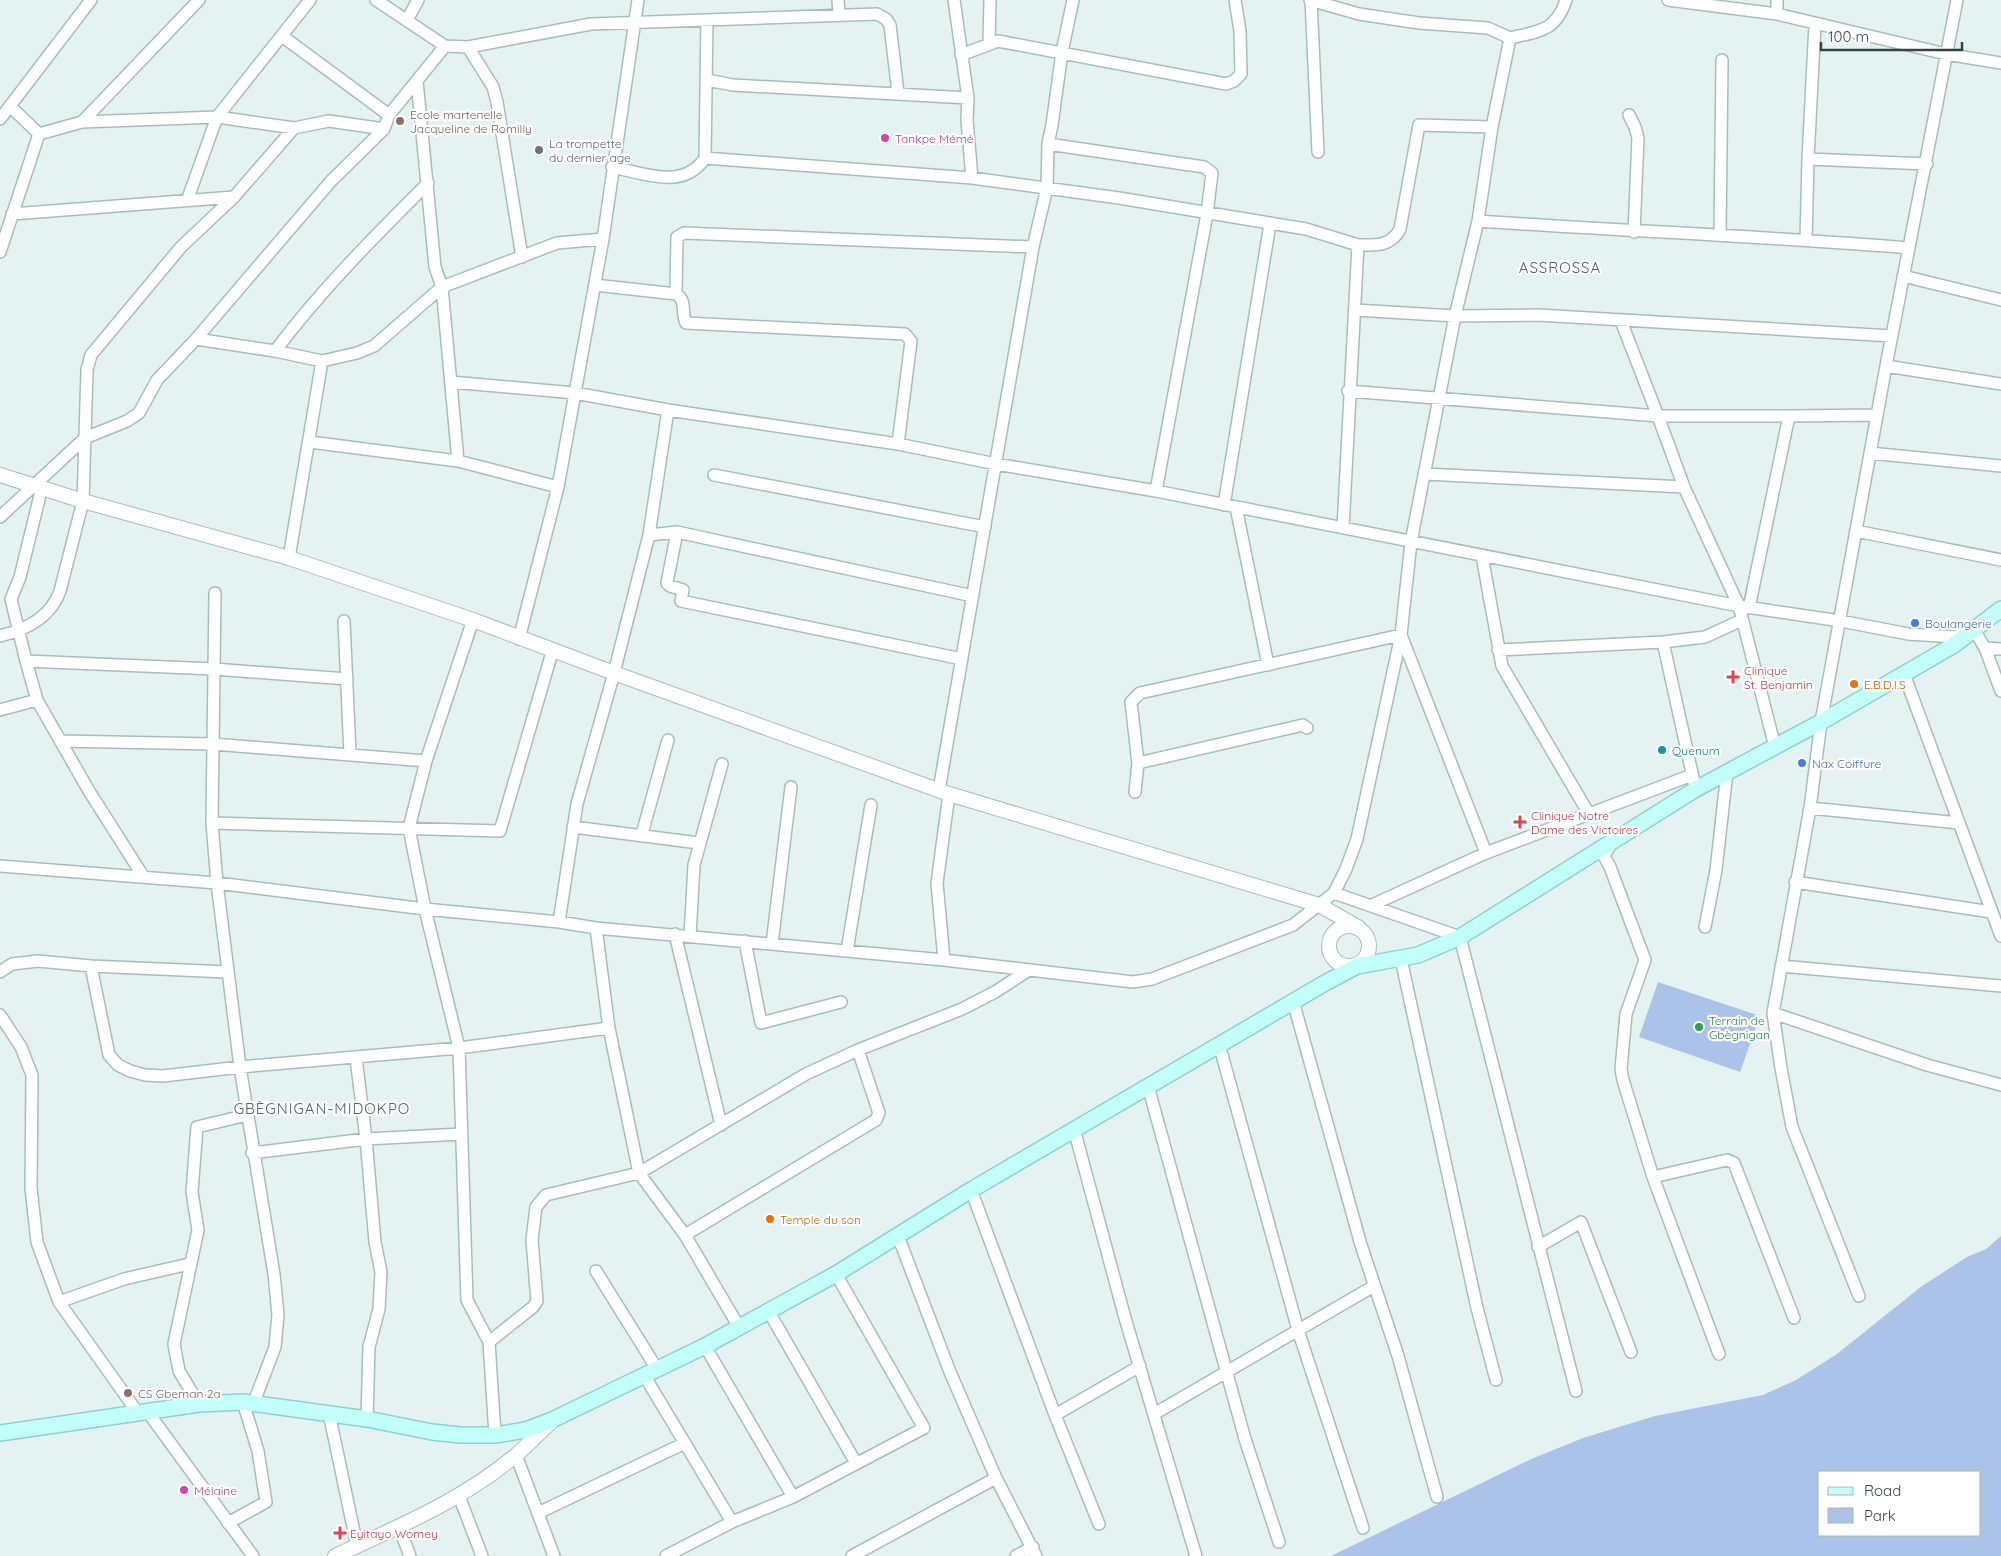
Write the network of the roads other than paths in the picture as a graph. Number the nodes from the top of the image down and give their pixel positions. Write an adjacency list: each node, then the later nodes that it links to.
1 (91, 0): 37 (street)
2 (199, 0): 42 (street)
3 (310, 0): 23 (street)
4 (376, 0): 19 (street)
5 (418, 0): 19 (street)
6 (638, 0): 21 (street)
7 (838, 0): 18 (street)
8 (954, 0): 30 (street)
9 (990, 0): 25 (street)
10 (1073, 0): 28 (street)
11 (1236, 0): 28 (street)
12 (1310, 0): 24 (street); 48 (street)
13 (1566, 0): 24 (street)
14 (1668, 0): 17 (street)
15 (1777, 0): 17 (street)
16 (1957, 0): 29 (street)
17 (1777, 14): 22 (street)
18 (838, 16): 20 (street); 35 (street)
19 (407, 20): 26 (street)
20 (707, 20): 21 (street); 33 (street)
21 (633, 23): 27 (street); 52 (street)
22 (1815, 24): 29 (street); 50 (street)
23 (282, 36): 38 (street); 40 (street)
24 (1510, 38): 43 (street)
25 (989, 44): 28 (street); 30 (street)
26 (445, 46): 27 (street); 34 (street)
27 (468, 47): 70 (street)
28 (1062, 52): 47 (street)
29 (1946, 54): 32 (street); 51 (street)
30 (962, 55): 36 (street)
31 (1722, 60): 63 (street)
32 (2001, 63)
33 (707, 80): 35 (street); 49 (street)
34 (416, 81): 38 (street); 54 (street)
35 (898, 92): 36 (street)
36 (968, 98): 53 (street)
37 (11, 107): 41 (street); 46 (street)
38 (389, 115): 45 (street)
39 (1628, 116): 62 (street)
40 (218, 117): 42 (street); 44 (street); 57 (street)
41 (0, 119)
42 (82, 122): 46 (street)
43 (1492, 126): 60 (street); 66 (street)
44 (294, 128): 45 (street); 56 (street)
45 (384, 129): 80 (street)
46 (39, 134): 58 (street)
47 (1048, 144): 55 (street); 59 (street)
48 (1318, 152)
49 (705, 158): 52 (street); 53 (street)
50 (1808, 159): 51 (street); 65 (street)
51 (1927, 164): 68 (street)
52 (612, 167): 64 (street)
53 (972, 178): 55 (street)
54 (428, 183): 73 (street); 81 (street)
55 (1047, 188): 59 (street); 67 (street)
56 (234, 197): 57 (street); 93 (street)
57 (188, 198): 58 (street)
58 (12, 214): 69 (street)
59 (1207, 214): 61 (street); 106 (street)
60 (1478, 221): 62 (street); 77 (street)
61 (1270, 224): 66 (street); 108 (street)
62 (1634, 232): 63 (street)
63 (1720, 235): 65 (street)
64 (603, 239): 70 (street); 72 (street)
65 (1806, 240): 68 (street)
66 (1358, 245): 76 (street)
67 (1033, 247): 74 (street); 98 (street)
68 (1909, 248): 71 (street)
69 (0, 252)
70 (522, 257): 73 (street)
71 (1903, 276): 75 (street); 79 (street)
72 (595, 285): 74 (street); 87 (street)
73 (442, 287): 82 (street); 84 (street)
74 (676, 294): 95 (street)
75 (2001, 300)
76 (1355, 310): 77 (street); 86 (street)
77 (1455, 316): 78 (street); 88 (street)
78 (1621, 321): 79 (street); 91 (street)
79 (1892, 336): 83 (street)
80 (196, 339): 81 (street); 93 (street)
81 (276, 351): 82 (street)
82 (322, 361): 94 (street)
83 (1886, 366): 85 (street); 90 (street)
84 (451, 382): 87 (street); 97 (street)
85 (2001, 384)
86 (1348, 391): 88 (street); 111 (street)
87 (575, 393): 89 (street); 104 (street)
88 (1438, 399): 91 (street); 100 (street)
89 (668, 410): 95 (street); 114 (street)
90 (1877, 415): 92 (street); 96 (street)
91 (1658, 416): 92 (street); 105 (street)
92 (1789, 416): 121 (street)
93 (85, 438): 103 (street); 107 (street)
94 (310, 442): 97 (street); 117 (street)
95 (898, 444): 98 (street)
96 (1870, 453): 99 (street); 112 (street)
97 (458, 460): 104 (street)
98 (996, 464): 106 (street); 110 (street)
99 (2001, 466)
100 (1424, 474): 105 (street); 115 (street)
101 (0, 475): 103 (street)
102 (714, 475): 110 (street)
103 (37, 487): 107 (street); 109 (street); 128 (street)
104 (558, 487): 131 (street)
105 (1684, 487): 121 (street)
106 (1156, 491): 108 (street)
107 (83, 502): 117 (street); 128 (street)
108 (1230, 506): 111 (street); 139 (street)
109 (0, 517)
110 (985, 527): 120 (street)
111 (1342, 528): 115 (street)
112 (1856, 531): 118 (street); 126 (street)
113 (678, 532): 114 (street); 120 (street); 137 (street)
114 (649, 535): 141 (street)
115 (1411, 542): 116 (street); 129 (street)
116 (1482, 556): 121 (street); 135 (street)
117 (289, 558): 123 (street)
118 (2001, 560)
119 (216, 593): 140 (street)
120 (973, 596): 137 (street)
121 (1744, 607): 124 (street); 126 (street)
122 (2001, 609): 127 (main road)
123 (473, 620): 131 (street); 154 (street)
124 (1742, 620): 132 (street); 152 (street)
125 (344, 621): 143 (street)
126 (1840, 621): 127 (street); 147 (street)
127 (1974, 630): 133 (street); 142 (main road)
128 (19, 632): 130 (street); 138 (street)
129 (1401, 635): 139 (street); 172 (street); 177 (street)
130 (0, 636)
131 (520, 639): 134 (street)
132 (1663, 642): 135 (street); 158 (street)
133 (1985, 648): 136 (street); 144 (street)
134 (553, 649): 141 (street); 168 (street)
135 (1498, 650): 164 (street)
136 (2001, 650)
137 (962, 659): 160 (street)
138 (26, 661): 140 (street); 145 (street)
139 (1268, 666): 155 (street)
140 (214, 670): 143 (street); 151 (street)
141 (614, 673): 160 (street); 167 (street)
142 (1904, 674): 147 (main road); 165 (street)
143 (347, 679): 153 (street)
144 (2001, 691)
145 (37, 700): 146 (street); 150 (street)
146 (0, 710)
147 (1821, 722): 152 (main road); 163 (street)
148 (1307, 728): 155 (street)
149 (668, 740): 169 (street)
150 (60, 741): 151 (street); 174 (street)
151 (213, 744): 153 (street); 166 (street)
152 (1775, 747): 157 (main road)
153 (350, 754): 154 (street)
154 (426, 761): 168 (street)
155 (1138, 763): 161 (street)
156 (722, 764): 171 (street)
157 (1727, 772): 158 (main road); 185 (street)
158 (1694, 782): 164 (street); 170 (main road)
159 (791, 787): 191 (street)
160 (944, 792): 178 (street); 194 (street)
161 (1135, 792)
162 (871, 804): 192 (street)
163 (1810, 808): 165 (street); 175 (street)
164 (1588, 814): 172 (street)
165 (1958, 823): 181 (street)
166 (212, 824): 168 (street); 176 (street)
167 (573, 826): 169 (street); 182 (street)
168 (409, 828): 180 (street)
169 (642, 834): 171 (street)
170 (1612, 842): 189 (main road); 221 (street)
171 (699, 843): 187 (street)
172 (1486, 853): 179 (street)
173 (0, 866): 174 (street)
174 (143, 876): 176 (street)
175 (1795, 882): 181 (street); 197 (street)
176 (217, 883): 180 (street); 200 (street)
177 (1334, 893): 178 (street); 179 (street)
178 (1319, 905): 183 (street); 198 (street)
179 (1372, 905): 189 (street)
180 (425, 908): 182 (street); 208 (street)
181 (1991, 912): 188 (street)
182 (559, 922): 184 (street)
183 (1358, 927): 196 (street); 196 (street)
184 (596, 928): 186 (street); 206 (street)
185 (1705, 928)
186 (675, 934): 187 (street); 215 (street)
187 (690, 936): 190 (street)
188 (2001, 936)
189 (1460, 938): 193 (main road); 225 (street)
190 (745, 941): 191 (street); 203 (street)
191 (772, 944): 192 (street)
192 (846, 951): 194 (street)
193 (1401, 959): 196 (main road); 243 (street)
194 (944, 960): 198 (street)
195 (91, 966): 199 (street); 200 (street); 211 (street)
196 (1357, 966): 202 (main road)
197 (1781, 966): 201 (street); 204 (street)
198 (1029, 970): 209 (street)
199 (0, 972)
200 (227, 972): 211 (street)
201 (2001, 986)
202 (1293, 1001): 207 (main road); 229 (street)
203 (841, 1002)
204 (1774, 1013): 213 (street); 230 (street)
205 (0, 1015): 231 (street)
206 (609, 1028): 208 (street); 220 (street)
207 (1219, 1044): 212 (main road); 235 (street)
208 (459, 1048): 210 (street); 217 (street)
209 (858, 1050): 215 (street); 223 (street)
210 (356, 1058): 211 (street); 218 (street)
211 (240, 1067): 214 (street)
212 (1148, 1086): 216 (main road); 241 (street)
213 (2001, 1086)
214 (247, 1115): 219 (street); 226 (street)
215 (722, 1125): 220 (street)
216 (1074, 1129): 222 (main road); 240 (street)
217 (461, 1134): 218 (street); 236 (street)
218 (366, 1139): 219 (street); 251 (street)
219 (252, 1153): 245 (street)
220 (639, 1173): 223 (street); 236 (street)
221 (1653, 1177): 233 (street); 239 (street)
222 (971, 1190): 224 (main road); 250 (street)
223 (685, 1236): 234 (street)
224 (898, 1236): 228 (main road); 258 (street)
225 (1538, 1247): 238 (street); 244 (street)
226 (189, 1264): 231 (street); 246 (street)
227 (596, 1271): 242 (street)
228 (836, 1274): 232 (main road); 257 (street)
229 (1374, 1286): 235 (street); 261 (street)
230 (1859, 1296)
231 (59, 1302): 247 (street)
232 (769, 1312): 234 (main road); 257 (street)
233 (1794, 1318)
234 (739, 1327): 237 (main road)
235 (1298, 1330): 241 (street); 267 (street)
236 (489, 1342): 254 (street)
237 (705, 1346): 242 (main road); 260 (street)
238 (1631, 1352)
239 (1719, 1354)
240 (1140, 1366): 249 (street); 250 (street)
241 (1227, 1370): 249 (street); 268 (street)
242 (651, 1372): 252 (main road); 255 (street)
243 (1496, 1380)
244 (1576, 1391)
245 (248, 1402): 246 (main road); 248 (main road); 264 (street)
246 (199, 1404): 247 (main road)
247 (142, 1412): 253 (main road); 264 (street)
248 (329, 1413): 251 (main road); 269 (street)
249 (1154, 1414): 279 (street)
250 (1055, 1415): 265 (street)
251 (367, 1419): 254 (main road)
252 (552, 1420): 254 (main road); 256 (street)
253 (0, 1433)
254 (495, 1435)
255 (685, 1442): 262 (street); 263 (street)
256 (516, 1455): 259 (street); 262 (street)
257 (856, 1463): 260 (street)
258 (996, 1478): 270 (street); 277 (street)
259 (459, 1496): 266 (street); 274 (street)
260 (793, 1497): 263 (street)
261 (1436, 1497)
262 (538, 1513): 275 (street)
263 (732, 1522): 276 (street)
264 (228, 1523): 271 (street)
265 (1099, 1524)
266 (399, 1527): 269 (street); 273 (street)
267 (1363, 1528)
268 (1279, 1542)
269 (357, 1546): 272 (street)
270 (1034, 1552): 278 (street)
271 (253, 1556)
272 (335, 1556)
273 (410, 1556)
274 (482, 1556)
275 (554, 1556)
276 (666, 1556)
277 (852, 1556)
278 (1016, 1556)
279 (1196, 1556)

